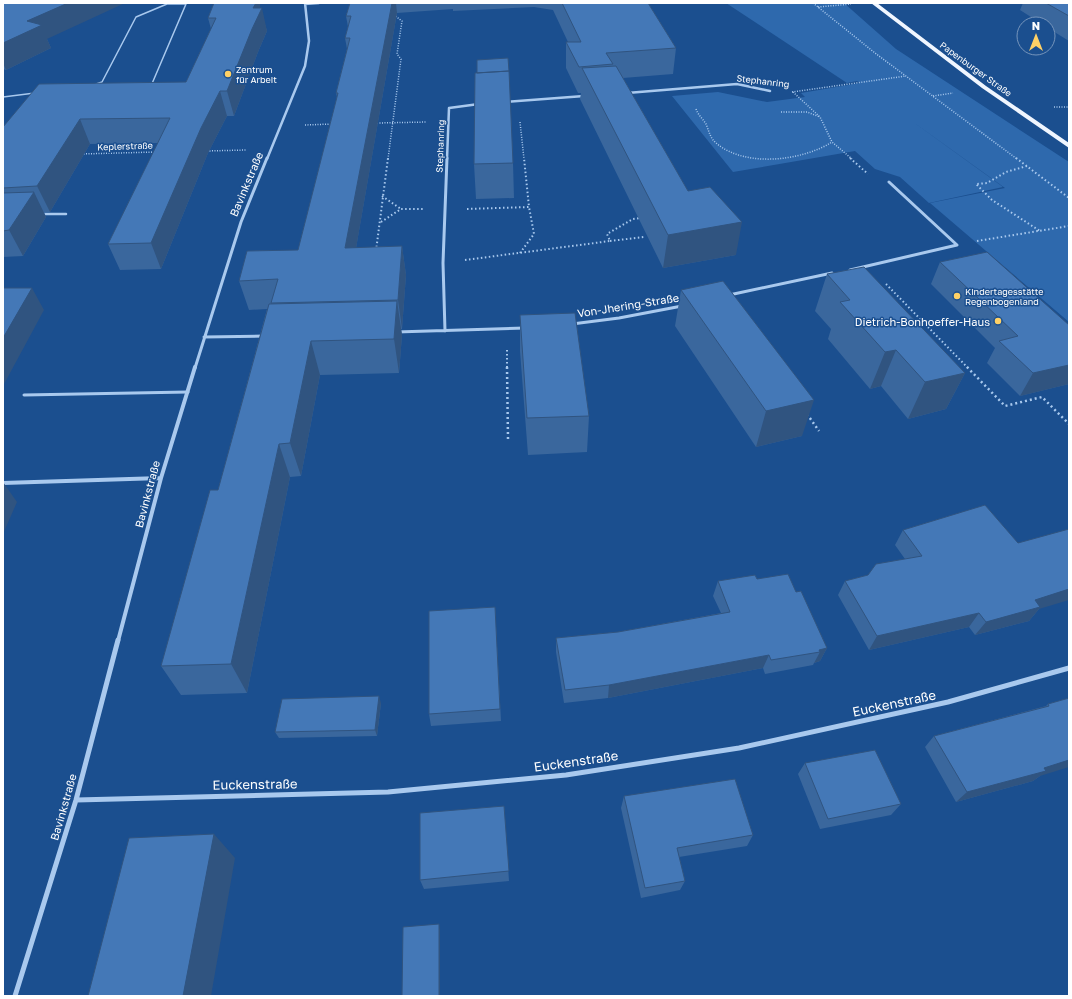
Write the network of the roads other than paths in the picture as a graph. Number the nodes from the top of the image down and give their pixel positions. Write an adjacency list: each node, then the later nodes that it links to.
1 (319, 3): 3 (street)
2 (874, 3): 13 (main road, Papenburger Straße)
3 (305, 4): 26 (street, Bavinkstraße)
4 (90, 86): 5 (lane)
5 (150, 88)
6 (770, 91): 8 (street, Stephanring)
7 (36, 93): 10 (lane)
8 (622, 93)
9 (590, 96): 11 (street)
10 (3, 97)
11 (503, 102)
12 (481, 104): 23 (street, Stephanring)
13 (1069, 146)
14 (889, 182): 17 (street)
15 (34, 214): 16 (lane)
16 (66, 214)
17 (845, 271)
18 (838, 272): 19 (street)
19 (722, 297)
20 (685, 305): 21 (street, Von-Jhering-Straße)
21 (568, 324)
22 (530, 328): 23 (street)
23 (445, 331): 24 (street)
24 (391, 332)
25 (266, 336): 26 (street)
26 (204, 337): 27 (street, Bavinkstraße)
27 (188, 392): 28 (lane); 29 (street, Bavinkstraße)
28 (24, 395)
29 (161, 478): 30 (street); 32 (street, Bavinkstraße)
30 (3, 483)
31 (1069, 668): 32 (street, Euckenstraße)
32 (76, 800): 33 (street, Bavinkstraße)
33 (15, 996)

